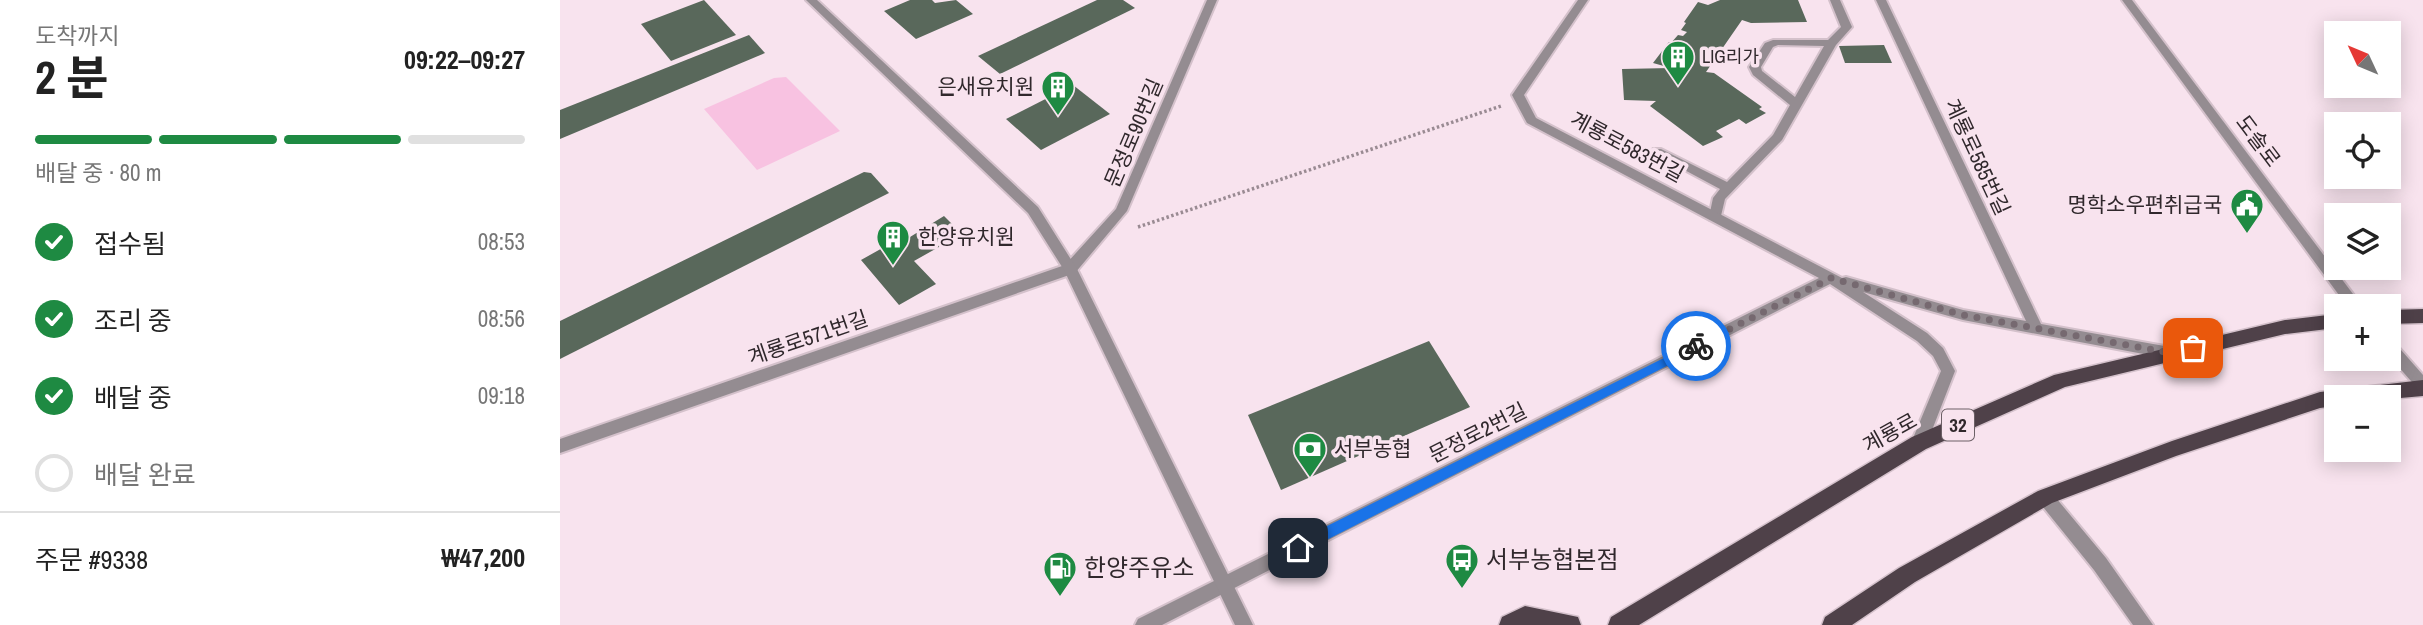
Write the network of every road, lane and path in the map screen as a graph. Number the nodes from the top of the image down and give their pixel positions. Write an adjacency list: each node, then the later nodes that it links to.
1 (811, 0): 14 (street)
2 (1212, 0): 13 (street, 문정로90번길)
3 (1583, 0): 8 (street)
4 (1835, 0): 7 (street)
5 (1881, 0): 20 (street, 계룡로585번길)
6 (2126, 0): 16 (street, 도솔로)
7 (1831, 43): 9 (street); 9 (street)
8 (1521, 100): 12 (street, 계룡로583번길); 13 (path)
9 (1797, 104): 11 (street)
10 (1657, 152): 11 (street)
11 (1729, 188): 12 (street)
12 (1715, 217): 15 (street, 계룡로583번길)
13 (1105, 229): 14 (street, 문정로90번길)
14 (1070, 269): 27 (street, 계룡로571번길); 29 (street)
15 (1831, 278): 20 (street, 계룡로583번길); 26 (street, 계룡로583번길); 29 (street, 문정로2번길)
16 (2346, 294)
17 (2423, 316): 18 (main road)
18 (2401, 317)
19 (2324, 322): 21 (main road, 계룡로 / 32)
20 (2037, 330): 21 (street, 계룡로583번길)
21 (2171, 353): 26 (main road, 계룡로 / 32)
22 (2401, 360): 23 (street)
23 (2423, 387): 24 (main road)
24 (2401, 390)
25 (2324, 400): 28 (main road)
26 (1919, 443): 34 (main road, 계룡로 / 32)
27 (560, 446)
28 (2045, 497): 35 (main road); 36 (street)
29 (1225, 584): 30 (street, 문정로2번길); 31 (street)
30 (1144, 625)
31 (1244, 625)
32 (1510, 625): 33 (main road)
33 (1570, 625)
34 (1619, 625)
35 (1833, 625)
36 (2144, 625)

